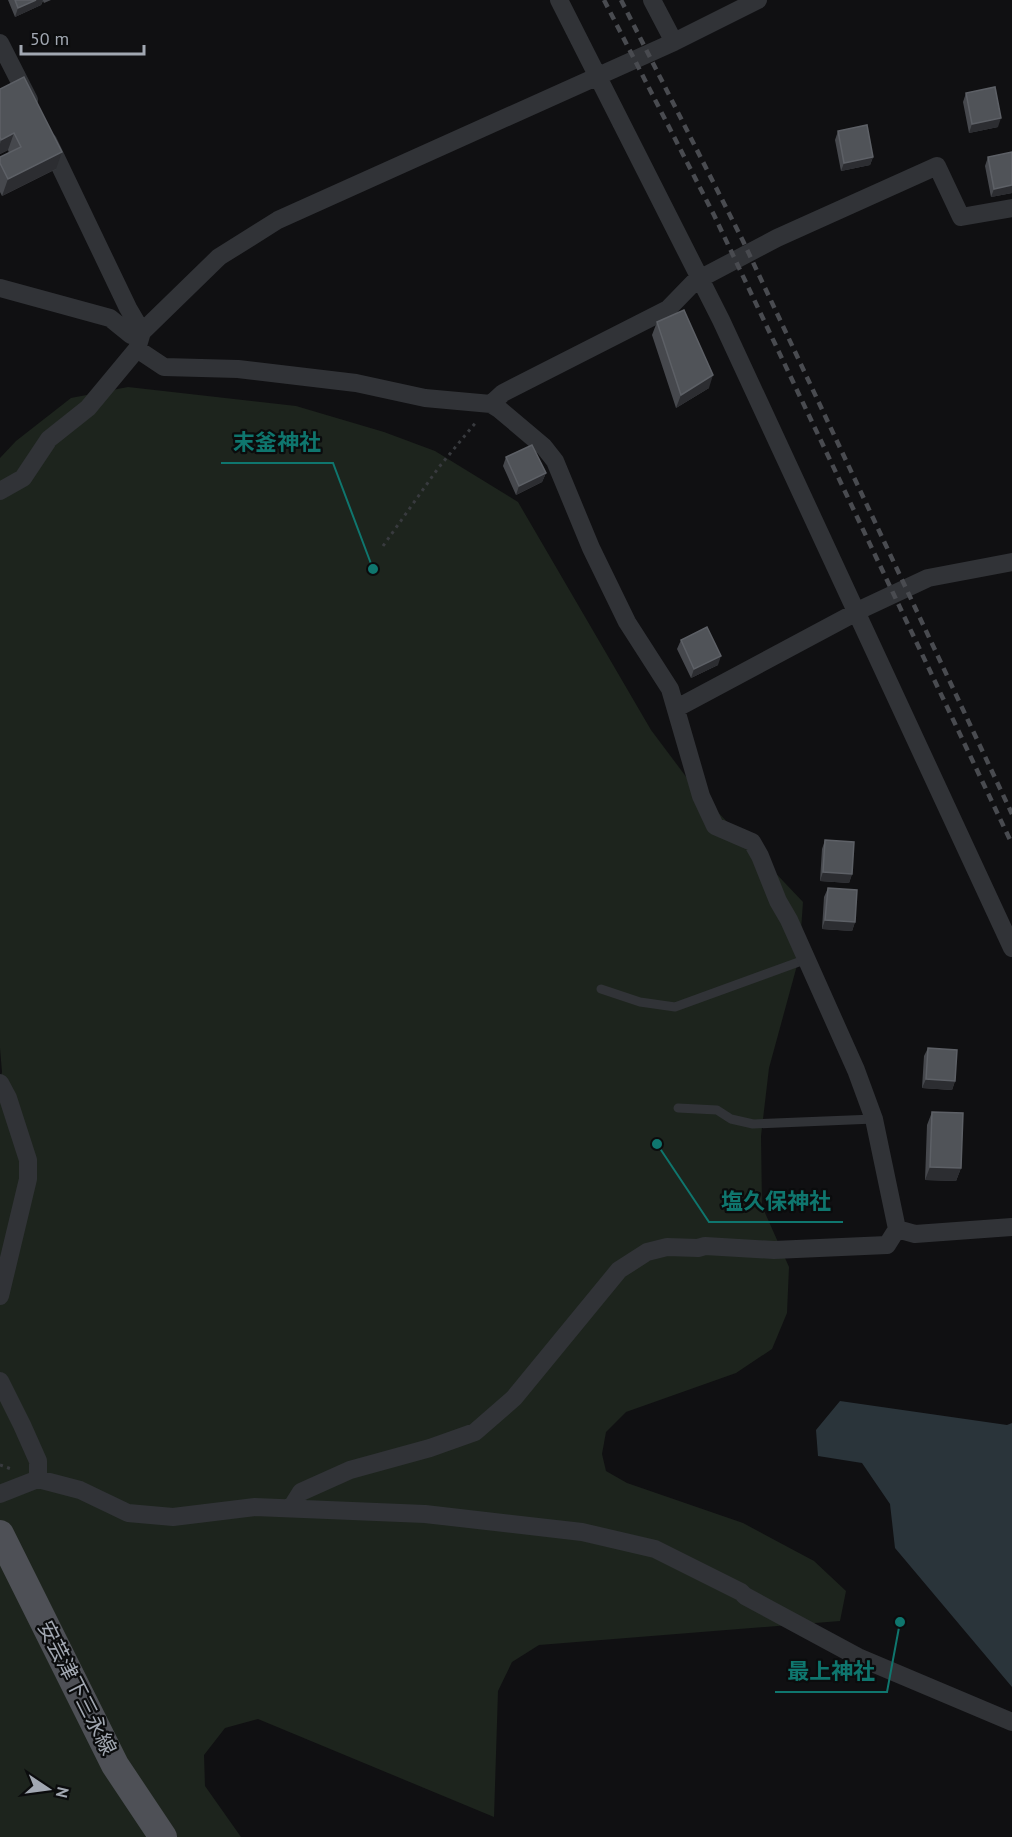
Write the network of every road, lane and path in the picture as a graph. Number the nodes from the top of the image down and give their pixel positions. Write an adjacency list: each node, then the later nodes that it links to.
1 (559, 0): 6 (street)
2 (652, 0): 4 (street)
3 (758, 0): 4 (street)
4 (672, 42): 6 (street)
5 (0, 43): 10 (street)
6 (604, 73): 8 (street); 10 (street)
7 (1012, 208): 8 (street)
8 (702, 276): 11 (street); 15 (street)
9 (0, 288): 10 (street)
10 (139, 340): 11 (street); 12 (street)
11 (491, 404): 13 (path); 16 (street)
12 (0, 491)
13 (383, 546)
14 (1012, 562): 15 (street)
15 (860, 610): 16 (street); 17 (street)
16 (677, 708): 18 (street)
17 (1012, 948)
18 (807, 959): 19 (lane); 22 (street)
19 (601, 989)
20 (0, 1083): 25 (street)
21 (678, 1108): 22 (lane)
22 (874, 1119): 24 (street)
23 (1012, 1227): 24 (street)
24 (897, 1229): 29 (street)
25 (0, 1296)
26 (0, 1381): 27 (street)
27 (38, 1479): 28 (street); 29 (street)
28 (0, 1494)
29 (291, 1508): 31 (street)
30 (0, 1534): 32 (main road, 安芸津下三永線)
31 (1012, 1722)
32 (163, 1837)

